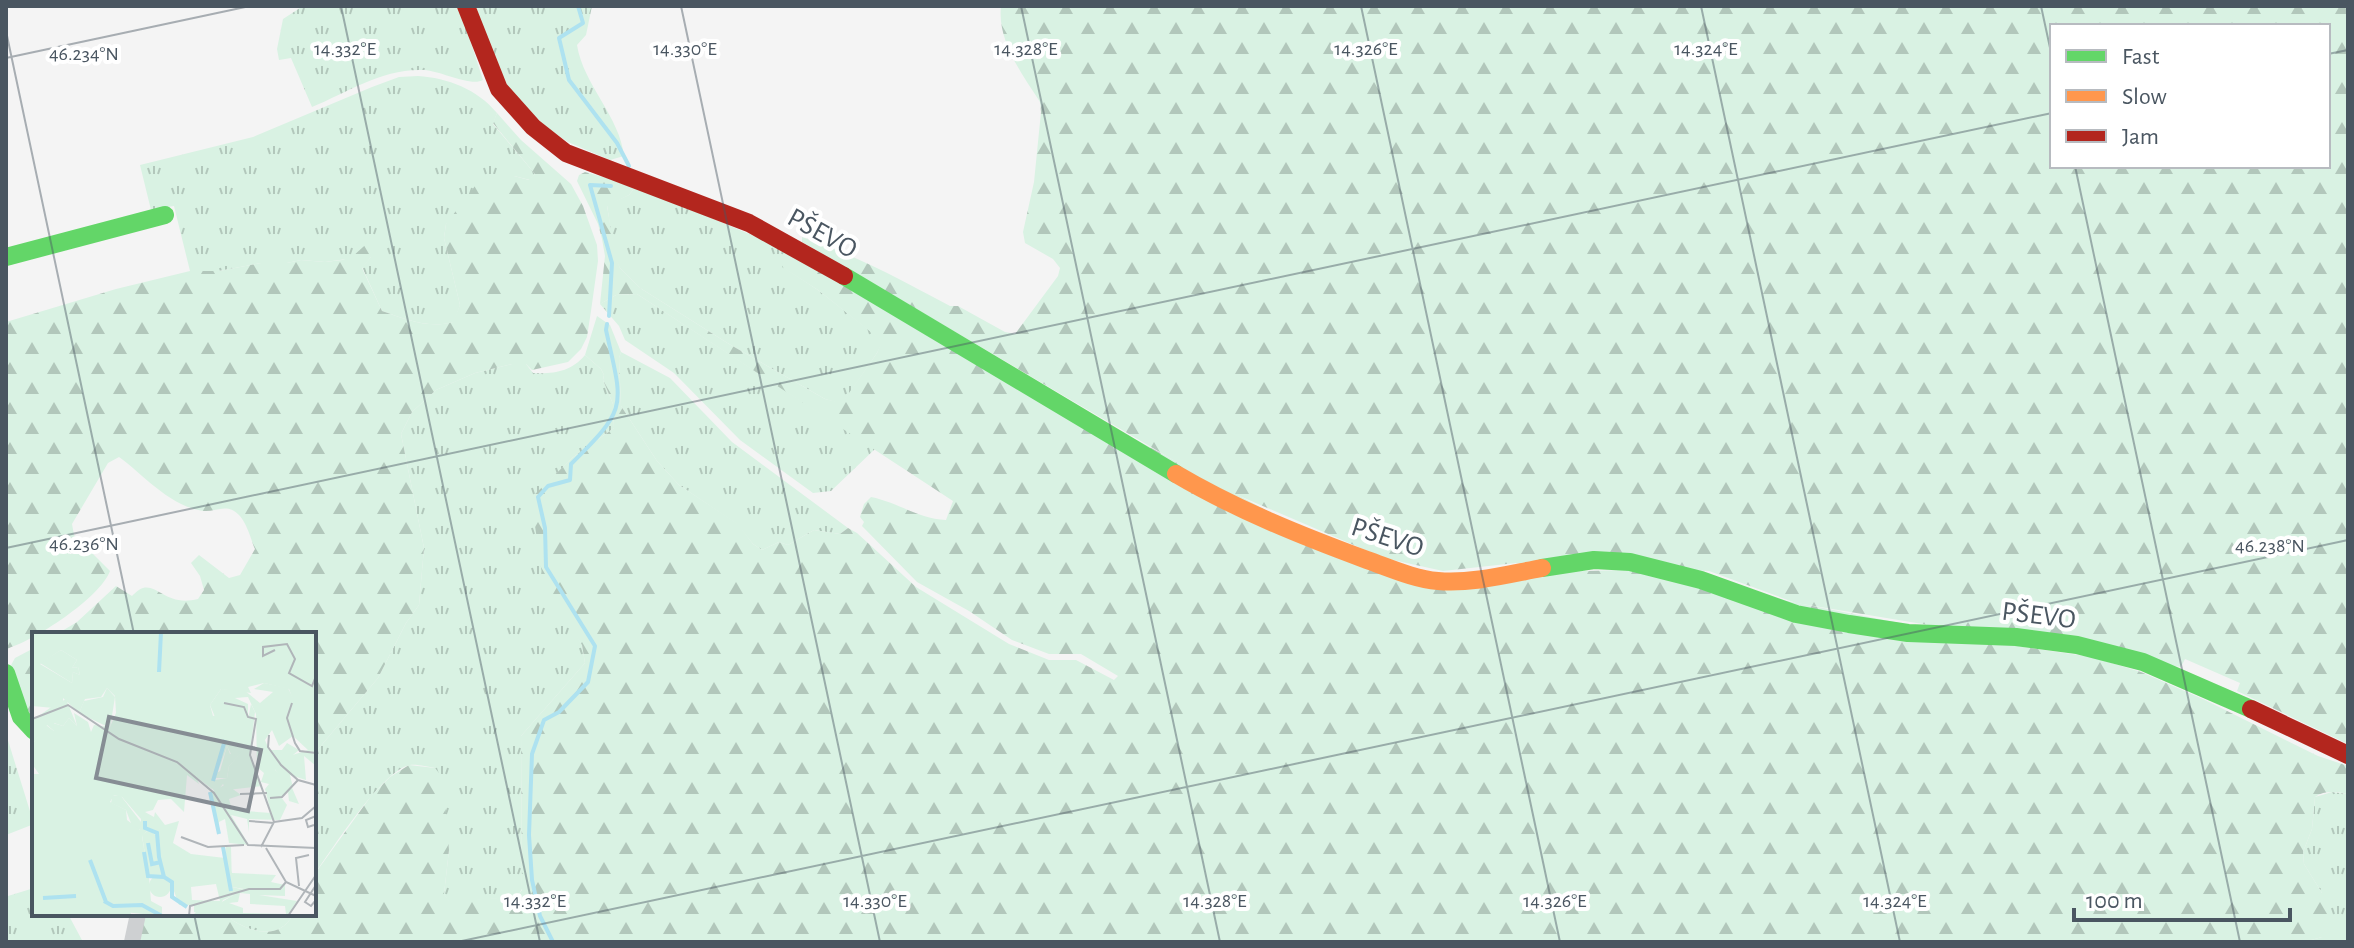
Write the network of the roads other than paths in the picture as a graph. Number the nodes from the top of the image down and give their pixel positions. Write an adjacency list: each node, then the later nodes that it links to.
1 (466, 6): 6 (street, PŠEVO)
2 (165, 215): 3 (street)
3 (6, 257)
4 (6, 673): 5 (street)
5 (32, 729)
6 (2348, 755)
7 (138, 916): 8 (street)
8 (132, 942)

